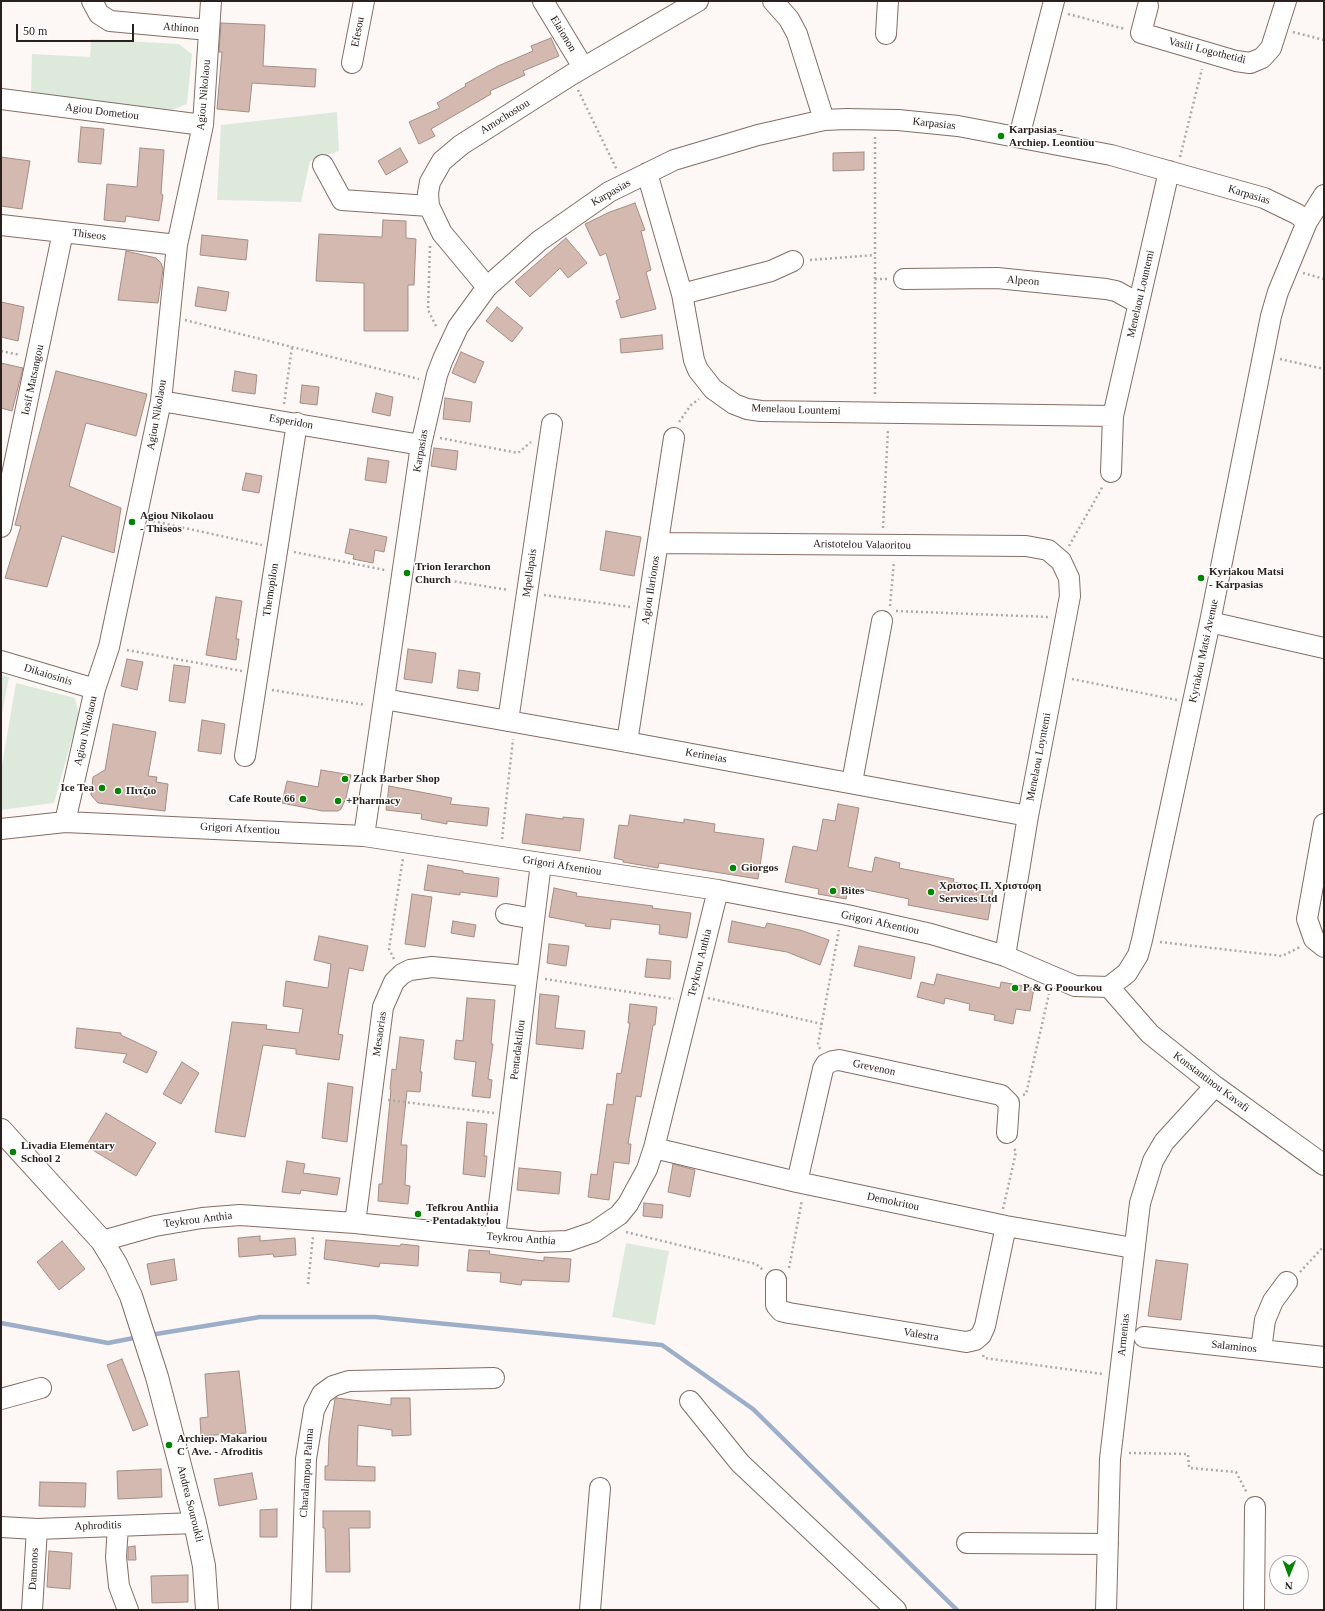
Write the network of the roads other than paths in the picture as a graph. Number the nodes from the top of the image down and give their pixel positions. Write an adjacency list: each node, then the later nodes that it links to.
1 (92, 1): 11 (street, Athinon)
2 (211, 1): 11 (street, Agiou Nikolaou)
3 (364, 1): 13 (street, Efesou)
4 (543, 1): 14 (street, Elaionon)
5 (698, 1): 14 (street, Amochostou)
6 (773, 1): 16 (street)
7 (888, 1): 12 (street)
8 (1286, 1): 10 (street, Vasili Logothetidi)
9 (1053, 5): 18 (street)
10 (1148, 6)
11 (209, 30): 17 (street, Agiou Nikolaou)
12 (886, 34)
13 (352, 64)
14 (577, 71): 23 (street, Amochostou)
15 (1, 99): 17 (street, Agiou Dometiou)
16 (824, 120): 18 (street, Karpasias); 21 (street, Karpasias)
17 (203, 125): 27 (street, Agiou Nikolaou)
18 (1019, 137): 20 (street, Karpasias)
19 (322, 165): 23 (street)
20 (1172, 172): 24 (street, Karpasias); 32 (street, Menelaou Lountemi)
21 (647, 173): 30 (street, Karpasias); 31 (street, Menelaou Lountemi)
22 (1324, 195): 24 (street, Kyriakou Matsi Avenue)
23 (430, 206): 30 (street, Amochostou)
24 (1307, 222): 44 (street, Kyriakou Matsi Avenue)
25 (1, 225): 26 (street, Thiseos)
26 (63, 232): 27 (street, Thiseos); 40 (street, Iosif Matsangou)
27 (177, 245): 33 (street, Agiou Nikolaou)
28 (793, 261): 31 (street)
29 (904, 279): 32 (street, Alpeon)
30 (486, 287): 38 (street, Karpasias)
31 (682, 294): 34 (street, Menelaou Lountemi)
32 (1138, 303): 34 (street, Menelaou Lountemi)
33 (161, 401): 35 (street, Esperidon); 47 (street, Agiou Nikolaou)
34 (1113, 416): 39 (street, Menelaou Lountemi)
35 (289, 422): 38 (street, Esperidon); 51 (street, Themopilon)
36 (552, 424): 49 (street, Mpellapais)
37 (674, 438): 41 (street, Agiou Ilarionos)
38 (422, 440): 48 (street, Karpasias)
39 (1111, 472)
40 (1, 527)
41 (658, 543): 42 (street, Aristotelou Valaoritou); 50 (street, Agiou Ilarionos)
42 (1061, 561): 53 (street, Menelaou Loyntemi)
43 (882, 621): 52 (street)
44 (1210, 622): 45 (street); 65 (street, Kyriakou Matsi Avenue)
45 (1324, 648)
46 (1, 661): 47 (street, Dikaiosinis)
47 (95, 689): 54 (street, Agiou Nikolaou)
48 (383, 703): 49 (street, Kerineias); 57 (street, Karpasias)
49 (511, 722): 50 (street, Kerineias)
50 (627, 742): 52 (street, Kerineias)
51 (245, 756)
52 (852, 782): 53 (street, Kerineias)
53 (1028, 816): 63 (street, Menelaou Loyntemi)
54 (65, 822): 56 (street, Grigori Afxentiou); 57 (street, Grigori Afxentiou)
55 (1324, 824): 62 (street)
56 (1, 829)
57 (364, 836): 58 (street, Grigori Afxentiou)
58 (541, 863): 59 (street, Grigori Afxentiou); 61 (street, Pentadaktilou)
59 (718, 890): 63 (street, Grigori Afxentiou); 69 (street, Teykrou Anthia)
60 (506, 914): 61 (street)
61 (534, 919): 64 (street, Pentadaktilou)
62 (1319, 943)
63 (1005, 956): 65 (street, Grigori Afxentiou)
64 (526, 976): 72 (street, Mesaorias); 74 (street, Pentadaktilou)
65 (1109, 987): 66 (street, Konstantinou Kavafi)
66 (1215, 1086): 70 (street, Konstantinou Kavafi); 76 (street, Armenias)
67 (1, 1130): 75 (main road, Andrea Souroukli)
68 (1007, 1133): 71 (street, Grevenon)
69 (654, 1148): 71 (street, Demokritou); 74 (street, Teykrou Anthia)
70 (1324, 1166)
71 (801, 1183): 73 (street, Demokritou)
72 (355, 1223): 74 (street, Teykrou Anthia); 75 (street, Teykrou Anthia)
73 (1003, 1225): 76 (street, Demokritou); 77 (street, Valestra)
74 (495, 1237)
75 (102, 1241): 88 (main road, Andrea Souroukli)
76 (1133, 1248): 93 (street, Armenias)
77 (776, 1280)
78 (1287, 1282): 80 (street)
79 (1144, 1336): 80 (street, Salaminos)
80 (1261, 1350): 81 (street, Salaminos)
81 (1324, 1357)
82 (494, 1378): 97 (street, Charalampou Palma)
83 (41, 1388): 84 (street)
84 (1, 1399)
85 (690, 1402): 99 (street)
86 (600, 1488): 98 (street)
87 (1255, 1508): 101 (street)
88 (195, 1523): 89 (street, Aphroditis); 96 (main road, Andrea Souroukli)
89 (118, 1526): 91 (street, Aphroditis); 95 (street)
90 (1, 1527): 91 (street, Aphroditis)
91 (37, 1529): 94 (street, Damonos)
92 (967, 1543): 93 (street)
93 (1108, 1544): 100 (street, Armenias)
94 (32, 1610)
95 (128, 1610)
96 (207, 1610)
97 (301, 1610)
98 (590, 1610)
99 (896, 1610)
100 (1106, 1610)
101 (1254, 1610)

